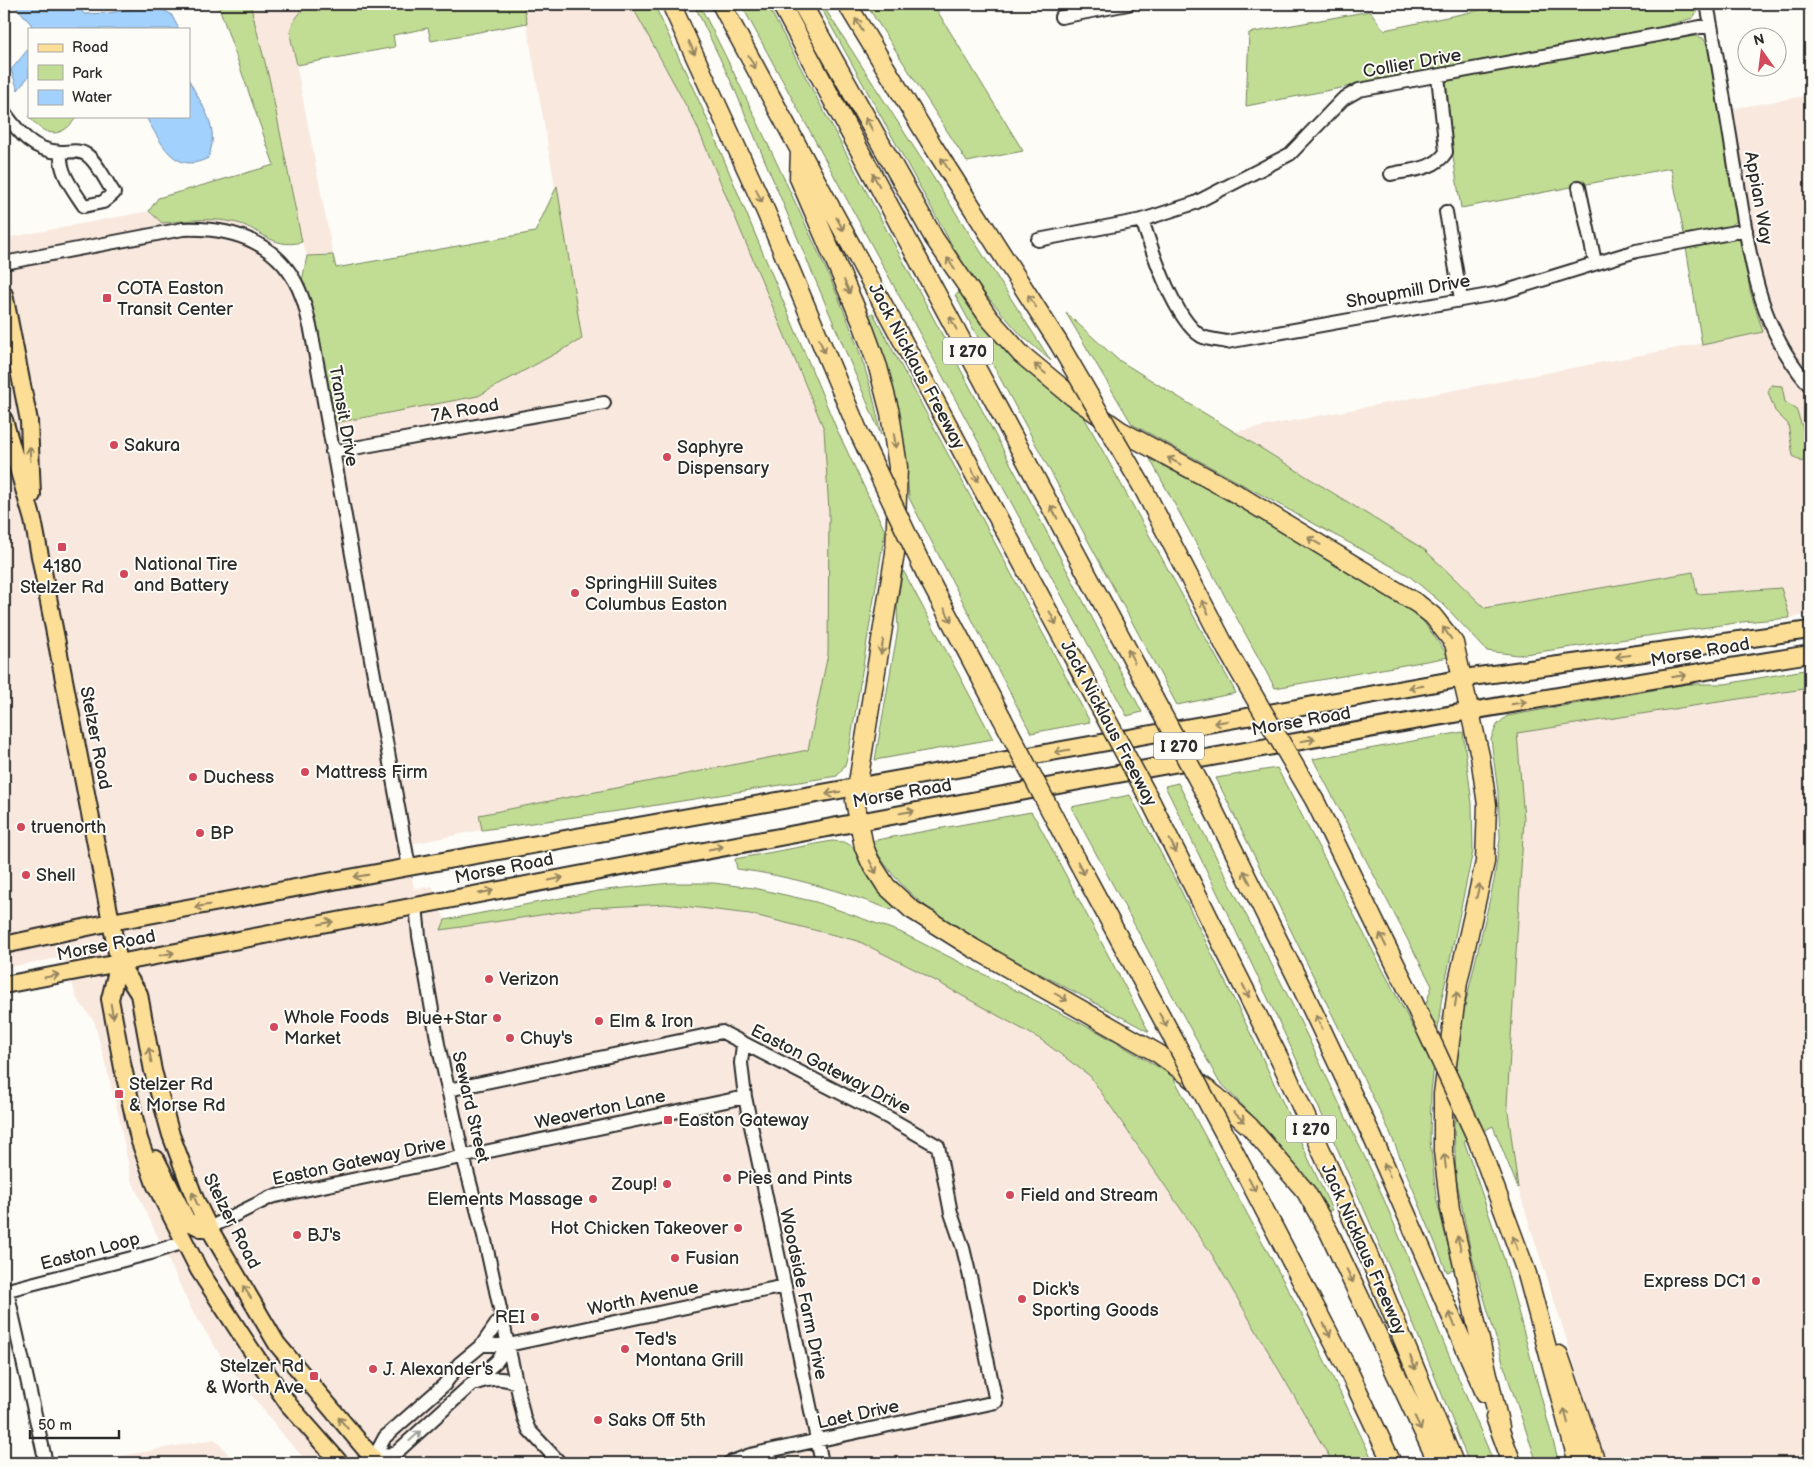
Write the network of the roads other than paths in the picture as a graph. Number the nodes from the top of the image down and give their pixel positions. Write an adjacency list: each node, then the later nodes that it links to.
1 (671, 4): 65 (highway, one-way to 65, bridge)
2 (721, 4): 12 (highway, Jack Nicklaus Freeway / I 270, one-way to 12)
3 (781, 4): 57 (highway, I 270, one-way to 3, bridge)
4 (802, 4): 31 (highway, one-way to 4)
5 (847, 4): 48 (highway, one-way to 5, bridge)
6 (1128, 4): 8 (street)
7 (1707, 4): 9 (street, Appian Way)
8 (1061, 17)
9 (1711, 25): 10 (street, Collier Drive); 18 (street, Appian Way)
10 (1438, 76): 14 (street); 17 (street, Collier Drive)
11 (4, 112): 13 (street)
12 (800, 151): 33 (highway, one-way to 33); 67 (highway, Jack Nicklaus Freeway / I 270, one-way to 67, bridge)
13 (60, 152): 13 (street)
14 (1391, 174)
15 (1580, 187): 20 (street)
16 (1446, 212): 23 (street)
17 (1142, 220): 19 (street, Collier Drive); 23 (street, Shoupmill Drive)
18 (1746, 230): 20 (street, Shoupmill Drive); 24 (street, Appian Way)
19 (1038, 240)
20 (1595, 262): 23 (street, Shoupmill Drive)
21 (4, 263): 27 (street, Transit Drive)
22 (4, 294): 28 (main road, Stelzer Road, one-way to 22)
23 (1461, 299)
24 (1810, 386)
25 (604, 403): 27 (street, 7A Road)
26 (4, 420): 28 (main road, Stelzer Road)
27 (332, 452): 35 (street, Transit Drive)
28 (33, 520): 37 (main road, Stelzer Road)
29 (1810, 630): 31 (main road, Morse Road, one-way to 31)
30 (1810, 654): 32 (main road, Morse Road, one-way to 30)
31 (1464, 678): 32 (highway); 33 (main road, Morse Road, one-way to 33)
32 (1471, 711): 34 (main road, Morse Road, one-way to 32); 57 (highway, one-way to 32)
33 (857, 788): 34 (highway); 35 (main road, Morse Road, one-way to 35)
34 (859, 821): 36 (main road, Morse Road, one-way to 34); 66 (highway, one-way to 66)
35 (409, 867): 37 (main road, Morse Road, one-way to 37)
36 (416, 905): 39 (main road, Morse Road, one-way to 36); 42 (street, Seward Street)
37 (111, 922): 38 (main road, Morse Road); 39 (main road, Stelzer Road)
38 (4, 945)
39 (119, 963): 40 (main road, Morse Road, one-way to 39); 44 (main road, Stelzer Road, one-way to 44); 46 (main road, Stelzer Road, one-way to 39)
40 (4, 985)
41 (743, 1044): 42 (street, Easton Gateway Drive); 43 (street, Woodside Farm Drive); 56 (street, Easton Gateway Drive)
42 (448, 1090): 45 (street, Seward Street)
43 (745, 1097): 45 (street, Weaverton Lane); 49 (street, Woodside Farm Drive)
44 (137, 1125): 46 (main road); 47 (main road, Stelzer Road)
45 (463, 1156): 46 (street, Easton Gateway Drive); 51 (street, Seward Street)
46 (209, 1228): 59 (main road, Stelzer Road, one-way to 46)
47 (184, 1242): 50 (street, Easton Loop); 61 (main road, Stelzer Road)
48 (1527, 1274): 69 (highway, one-way to 48); 70 (highway)
49 (785, 1286): 53 (street, Worth Avenue); 58 (street, Woodside Farm Drive)
50 (5, 1291): 60 (street)
51 (502, 1316): 52 (street); 53 (street, Seward Street)
52 (482, 1345): 53 (street, Worth Avenue); 59 (street)
53 (508, 1345): 54 (street, Seward Street); 55 (street)
54 (517, 1383): 55 (street); 62 (street, Seward Street)
55 (471, 1385): 59 (street, one-way to 55)
56 (996, 1402): 58 (street, Laet Drive)
57 (1500, 1427): 68 (highway, I 270)
58 (817, 1440): 63 (street, Laet Drive); 64 (street, Woodside Farm Drive)
59 (374, 1462)
60 (46, 1463)
61 (340, 1463)
62 (560, 1463)
63 (729, 1463)
64 (822, 1463)
65 (1392, 1463)
66 (1438, 1463)
67 (1454, 1463)
68 (1512, 1463)
69 (1578, 1463)
70 (1596, 1463)

